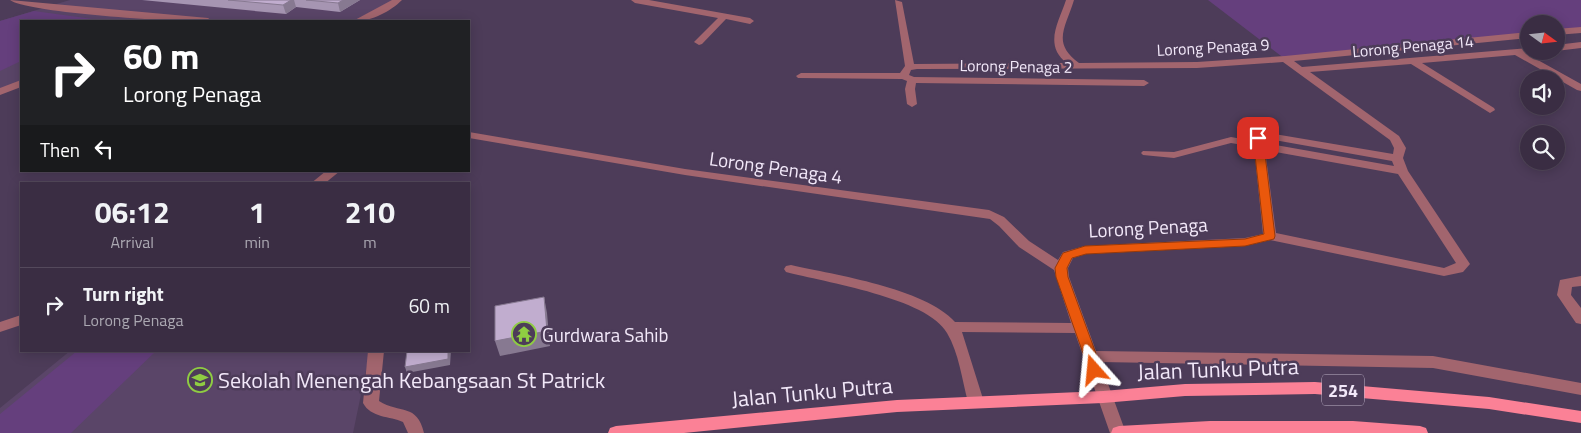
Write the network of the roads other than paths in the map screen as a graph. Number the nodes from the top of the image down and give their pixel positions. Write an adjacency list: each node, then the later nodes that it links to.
1 (14, 0): 8 (street)
2 (70, 0): 8 (street)
3 (398, 0): 13 (street)
4 (634, 0): 6 (street)
5 (1070, 0): 25 (street)
6 (649, 1): 10 (street)
7 (898, 2): 26 (street)
8 (50, 7): 9 (street)
9 (165, 16): 11 (street); 12 (street)
10 (724, 16): 14 (street); 18 (street)
11 (156, 20)
12 (199, 20)
13 (360, 20)
14 (750, 21)
15 (1581, 30): 16 (street)
16 (1565, 31)
17 (1520, 36): 23 (street, Lorong Penaga 9)
18 (699, 42)
19 (1581, 46): 20 (street)
20 (1565, 47)
21 (1517, 52): 22 (street, Lorong Penaga 14); 24 (street, Lorong Penaga 14); 32 (street)
22 (1520, 52)
23 (1285, 59): 25 (street, Lorong Penaga 9); 27 (street)
24 (1413, 61): 27 (street, Lorong Penaga 14); 35 (street)
25 (1078, 66): 26 (street, Lorong Penaga 9)
26 (910, 67): 29 (street)
27 (1300, 70): 39 (street)
28 (801, 76): 29 (street, Lorong Penaga 2)
29 (908, 78): 31 (street, Lorong Penaga 2); 34 (street)
30 (20, 83): 33 (street)
31 (1144, 83)
32 (1581, 88)
33 (0, 92)
34 (912, 104)
35 (1490, 110)
36 (470, 135): 44 (street, Lorong Penaga 4)
37 (1259, 147): 38 (street); 39 (street); 40 (street); 43 (street)
38 (1147, 154)
39 (1397, 158): 40 (street)
40 (1402, 171): 43 (street)
41 (333, 172): 42 (street)
42 (319, 182)
43 (1270, 236): 44 (street, Lorong Penaga)
44 (1061, 268): 51 (street)
45 (791, 269): 50 (street)
46 (1581, 281): 47 (street)
47 (1581, 319)
48 (20, 320): 49 (street)
49 (0, 327)
50 (953, 327): 51 (street); 56 (street)
51 (1081, 328): 53 (street)
52 (376, 352): 59 (street)
53 (1090, 356): 54 (street); 55 (street)
54 (1581, 389)
55 (1103, 396): 56 (main road, Jalan Tunku Putra / 254); 57 (main road, Jalan Tunku Putra / 254); 61 (street)
56 (976, 402): 60 (main road, Jalan Tunku Putra / 254)
57 (1581, 417)
58 (1354, 430): 61 (main road, 254); 62 (main road, 254)
59 (416, 433)
60 (616, 433)
61 (1118, 433)
62 (1420, 433)

